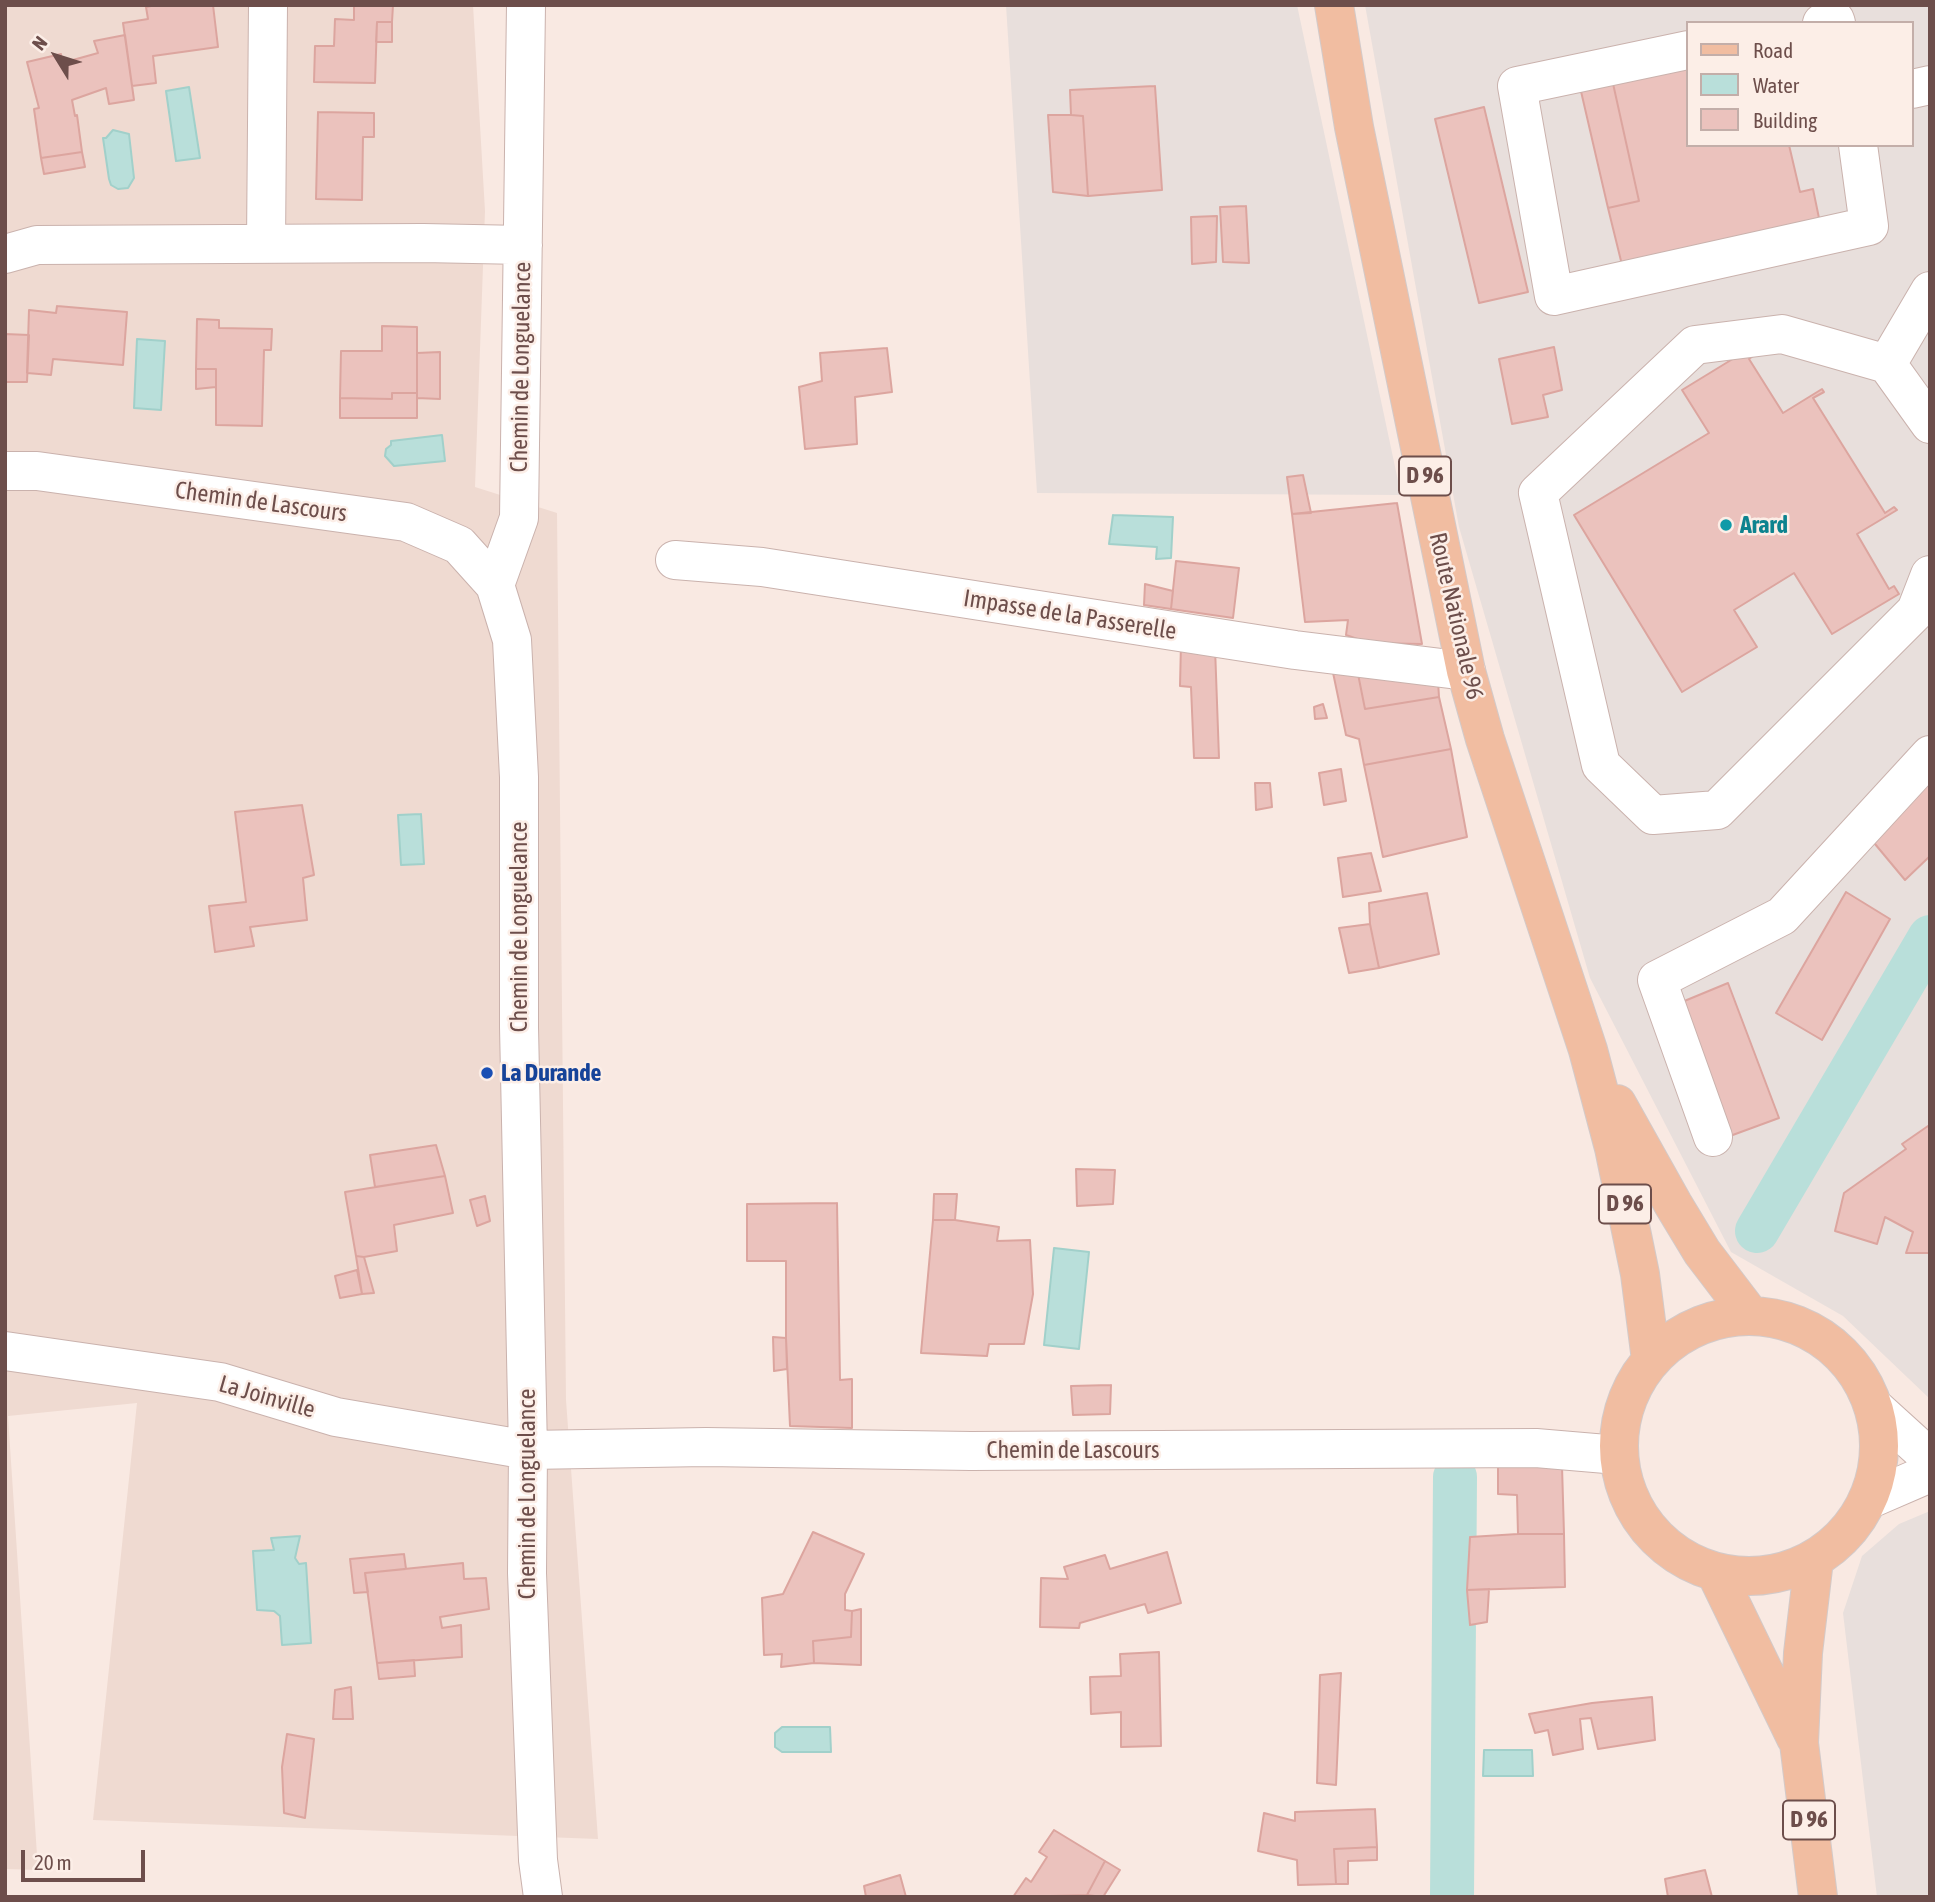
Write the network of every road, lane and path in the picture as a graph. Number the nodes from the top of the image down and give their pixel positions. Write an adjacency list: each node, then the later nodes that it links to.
1 (268, 5): 6 (street)
2 (526, 5): 7 (street, Chemin de Longuelance)
3 (1334, 5): 16 (main road, Route Nationale 96 / D 96)
4 (1686, 51): 5 (street)
5 (1858, 147)
6 (266, 244): 7 (street); 8 (street)
7 (523, 245): 15 (street, Chemin de Longuelance)
8 (5, 254)
9 (1930, 291): 10 (street)
10 (1887, 364): 11 (street); 14 (street)
11 (1930, 424)
12 (5, 471): 15 (street, Chemin de Lascours)
13 (675, 560): 16 (street, Impasse de la Passerelle)
14 (1930, 575)
15 (495, 584): 24 (street, Chemin de Longuelance)
16 (1466, 671): 18 (main road, Route Nationale 96 / D 96)
17 (1930, 755): 19 (street)
18 (1588, 1050): 20 (main road, D 96); 22 (main road, D 96)
19 (1713, 1137)
20 (1750, 1315): 22 (main road); 23 (main road)
21 (5, 1351): 24 (street, La Joinville)
22 (1651, 1360): 25 (main road)
23 (1876, 1409): 26 (street); 28 (main road)
24 (528, 1450): 25 (street, Chemin de Lascours); 32 (street, Chemin de Longuelance)
25 (1618, 1455): 30 (main road)
26 (1930, 1458)
27 (1930, 1473): 28 (street)
28 (1870, 1499): 29 (main road)
29 (1814, 1560): 30 (main road); 31 (main road, D 96)
30 (1716, 1573): 31 (main road, D 96)
31 (1799, 1743): 33 (main road, D 96)
32 (543, 1897)
33 (1818, 1897)

